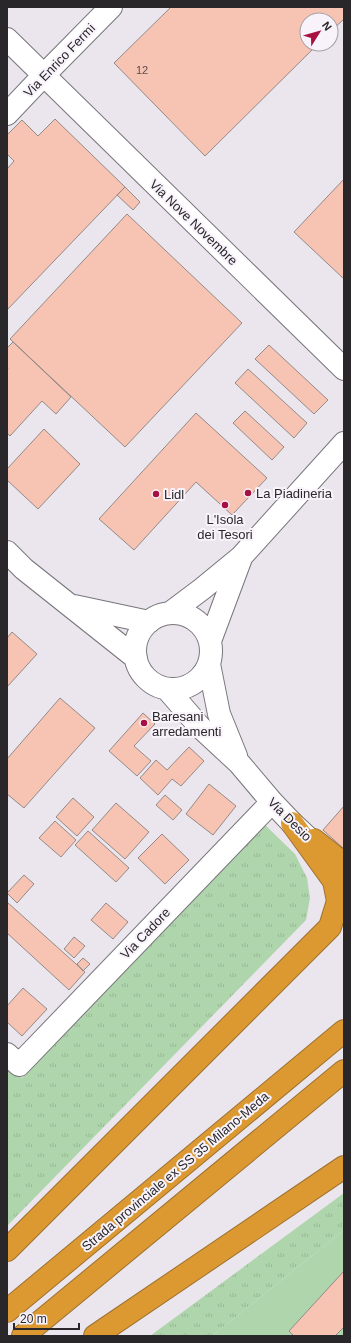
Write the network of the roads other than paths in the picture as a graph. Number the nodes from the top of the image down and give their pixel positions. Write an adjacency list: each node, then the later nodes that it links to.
1 (112, 7): 3 (street, Via Enrico Fermi)
2 (7, 39): 3 (street, Via Nove Novembre)
3 (44, 75): 4 (street, Via Enrico Fermi); 5 (street, Via Nove Novembre)
4 (7, 114)
5 (344, 369)
6 (344, 442): 8 (street)
7 (7, 552): 9 (street)
8 (241, 557): 10 (street); 12 (street)
9 (68, 605): 11 (street); 13 (street)
10 (170, 613): 11 (street); 12 (street)
11 (149, 622): 13 (street)
12 (210, 641): 14 (street)
13 (136, 658): 15 (street)
14 (209, 664): 15 (street); 16 (street, Via Desio)
15 (167, 689): 16 (street, Via Desio)
16 (239, 763): 17 (street, Via Desio)
17 (272, 802): 18 (street, Via Desio); 22 (street, Via Cadore)
18 (294, 825): 19 (highway); 20 (street, Via Desio); 25 (highway)
19 (344, 864)
20 (344, 872)
21 (344, 1031): 26 (highway, Strada provinciale ex SS 35 Milano-Meda)
22 (13, 1059)
23 (344, 1071): 27 (highway)
24 (344, 1167): 28 (highway)
25 (7, 1250)
26 (7, 1311)
27 (23, 1336)
28 (95, 1336)

